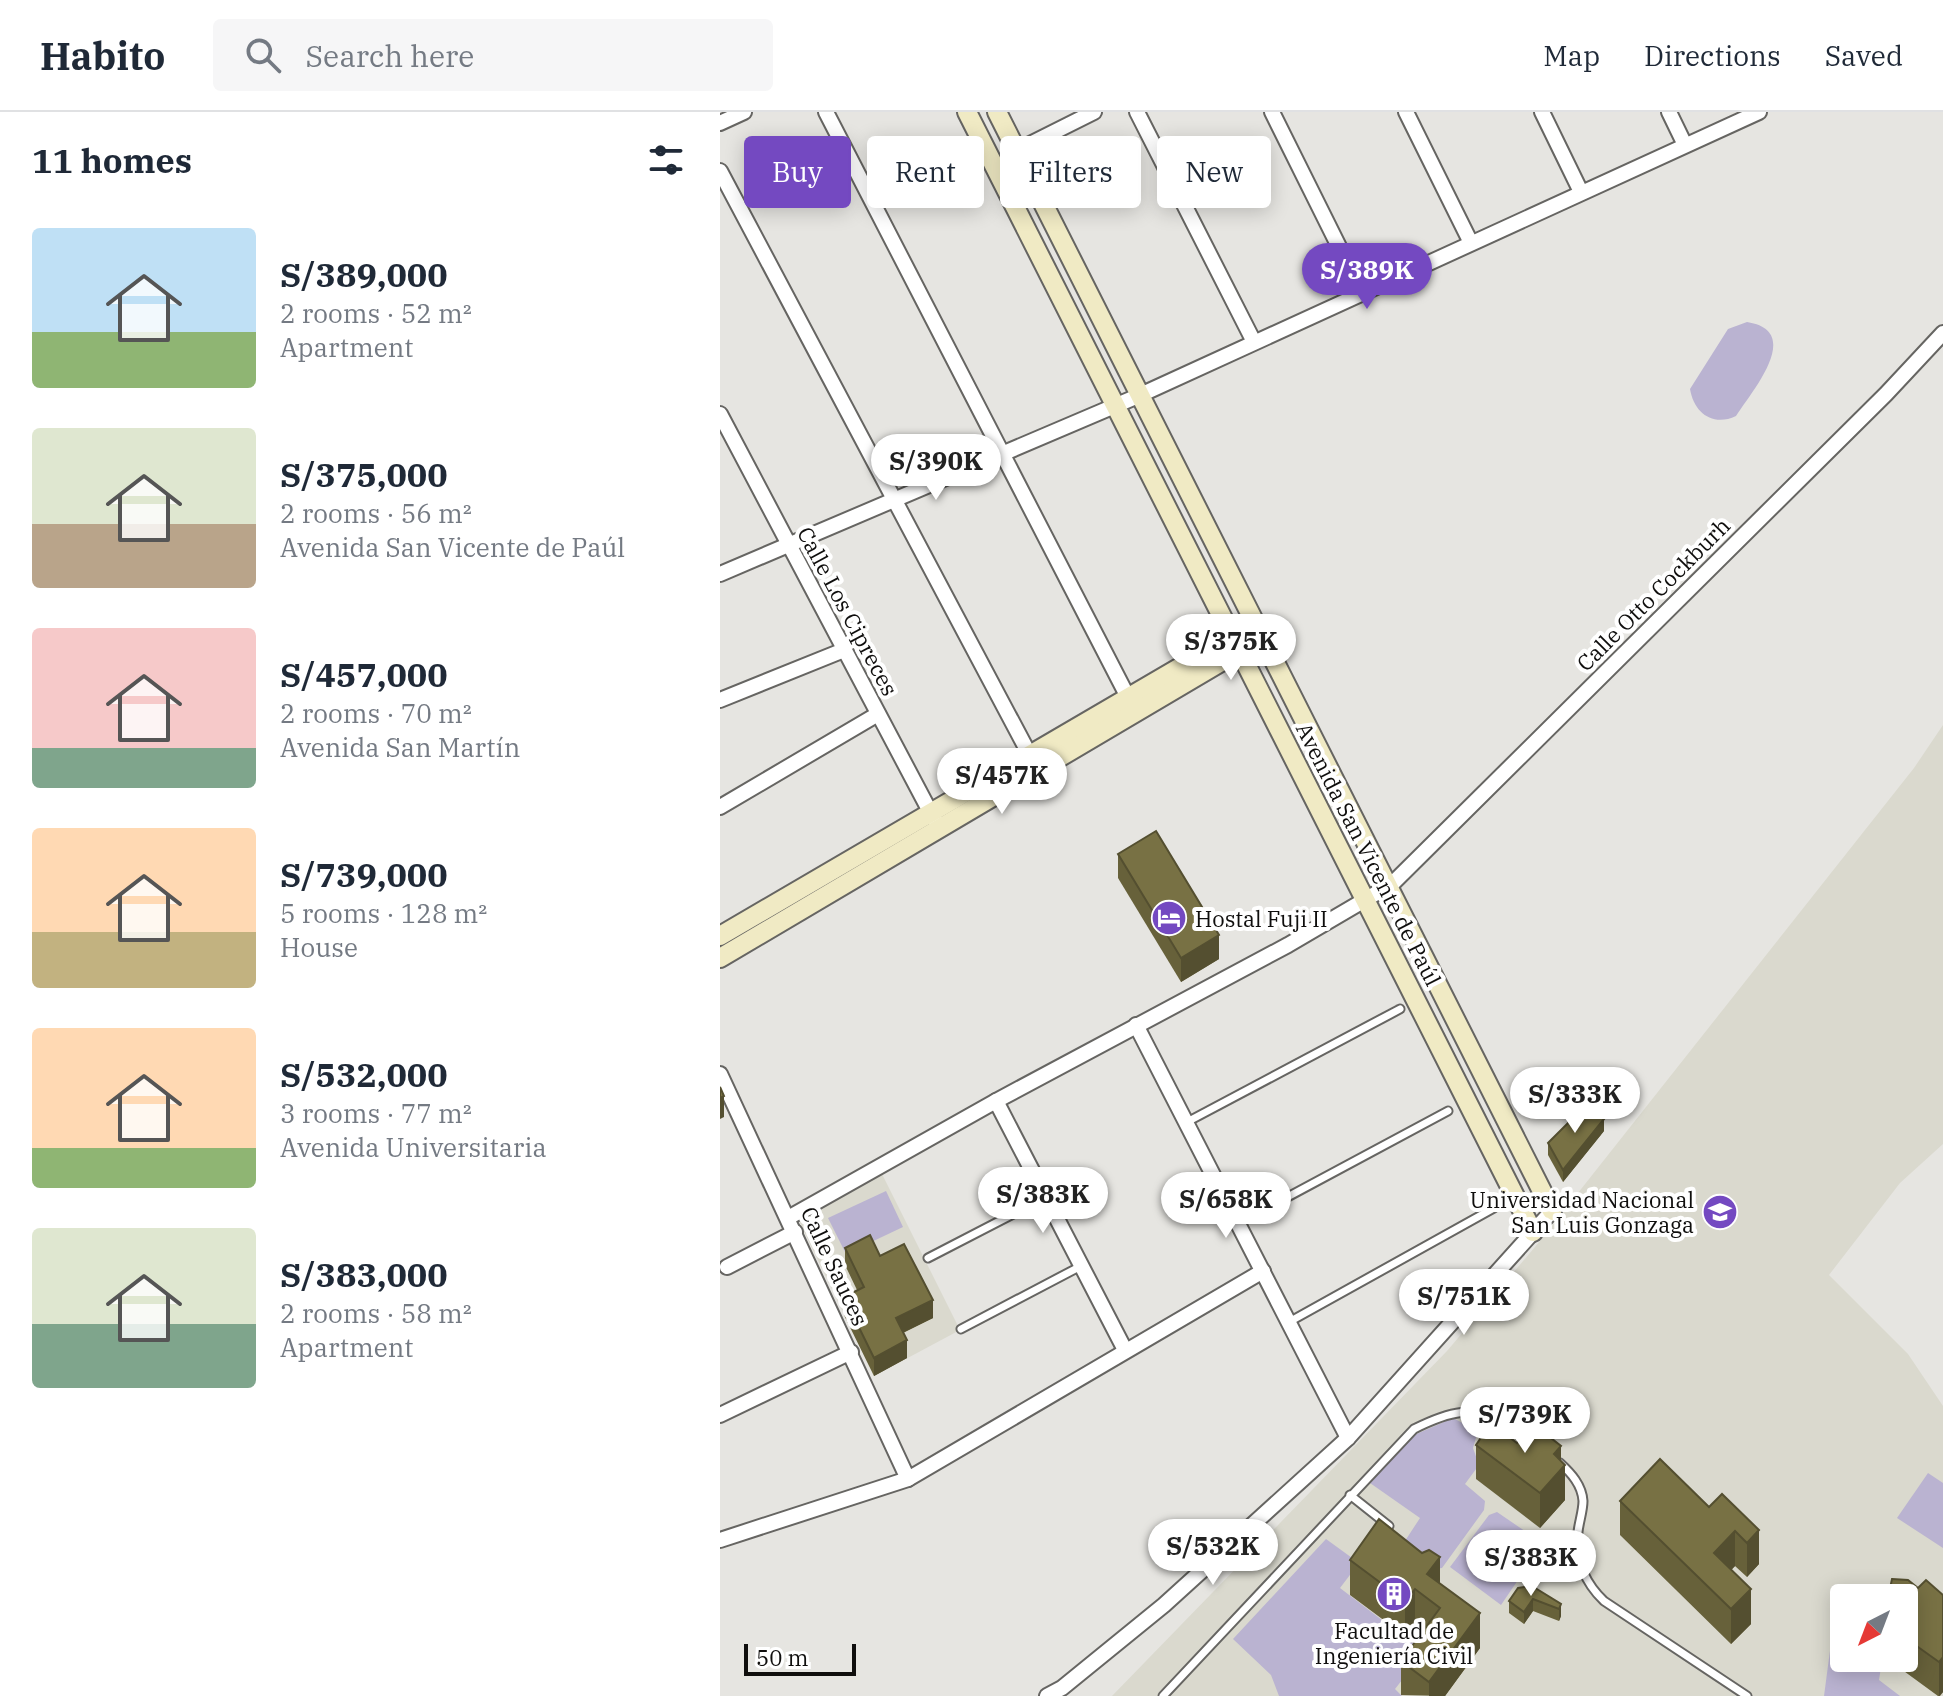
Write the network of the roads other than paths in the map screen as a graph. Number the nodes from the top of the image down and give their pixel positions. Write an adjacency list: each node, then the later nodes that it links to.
1 (744, 112): 12 (street)
2 (826, 112): 25 (street)
3 (967, 112): 23 (street, Avenida San Vicente de Paúl)
4 (997, 112): 13 (street, Avenida San Vicente de Paúl)
5 (1094, 112): 14 (street)
6 (1137, 112): 22 (street)
7 (1272, 112): 20 (street)
8 (1406, 112): 19 (street)
9 (1542, 112): 17 (street)
10 (1669, 112): 15 (street)
11 (1759, 112): 15 (street)
12 (720, 123)
13 (1009, 136)
14 (1046, 136)
15 (1685, 145): 17 (street)
16 (720, 171): 26 (street)
17 (1581, 192): 19 (street)
18 (1045, 208): 29 (street, Avenida San Vicente de Paúl)
19 (1471, 243): 20 (street)
20 (1362, 293): 22 (street)
21 (1943, 333): 41 (street, Calle Otto Cockburh)
22 (1254, 342): 23 (street)
23 (1115, 405): 25 (street); 30 (street, Avenida San Vicente de Paúl)
24 (720, 414): 27 (street, Calle Los Cipreces)
25 (1002, 454): 26 (street); 33 (street)
26 (894, 500): 27 (street); 35 (street)
27 (788, 545): 28 (street); 31 (street, Calle Los Cipreces)
28 (720, 574)
29 (1258, 630): 30 (street); 48 (street, Avenida San Vicente de Paúl)
30 (1236, 644): 33 (street); 52 (street, Avenida San Vicente de Paúl)
31 (844, 650): 32 (street); 34 (street, Calle Los Cipreces)
32 (720, 700)
33 (1132, 705): 35 (street)
34 (878, 714): 36 (street); 37 (street, Calle Los Cipreces)
35 (1034, 762): 37 (street)
36 (720, 807)
37 (934, 820): 38 (street); 39 (street)
38 (720, 936)
39 (720, 958)
40 (1400, 1009): 45 (lane)
41 (1136, 1025): 43 (street, Calle Otto Cockburh); 45 (street)
42 (720, 1074): 49 (street, Calle Sauces)
43 (996, 1101): 46 (street); 49 (street, Calle Otto Cockburh)
44 (1448, 1111): 50 (lane)
45 (1187, 1122): 50 (street)
46 (1046, 1197): 53 (lane); 55 (street)
47 (1494, 1208): 57 (lane)
48 (1552, 1211): 52 (street)
49 (788, 1218): 51 (street, Calle Sauces)
50 (1239, 1223): 56 (street)
51 (795, 1232): 54 (street); 60 (street, Calle Sauces)
52 (1533, 1232): 62 (street)
53 (928, 1258)
54 (722, 1263)
55 (1081, 1266): 58 (lane); 59 (street)
56 (1263, 1271): 57 (street); 59 (street)
57 (1289, 1322): 62 (street)
58 (961, 1329)
59 (1125, 1350): 65 (street)
60 (851, 1352): 61 (street); 65 (street, Calle Sauces)
61 (720, 1415)
62 (1348, 1438): 69 (street)
63 (1538, 1442): 66 (lane)
64 (1549, 1453): 71 (lane)
65 (908, 1479): 68 (street)
66 (1350, 1495): 67 (lane); 70 (lane)
67 (1389, 1526)
68 (720, 1540)
69 (1047, 1696)
70 (1163, 1696)
71 (1747, 1696)

